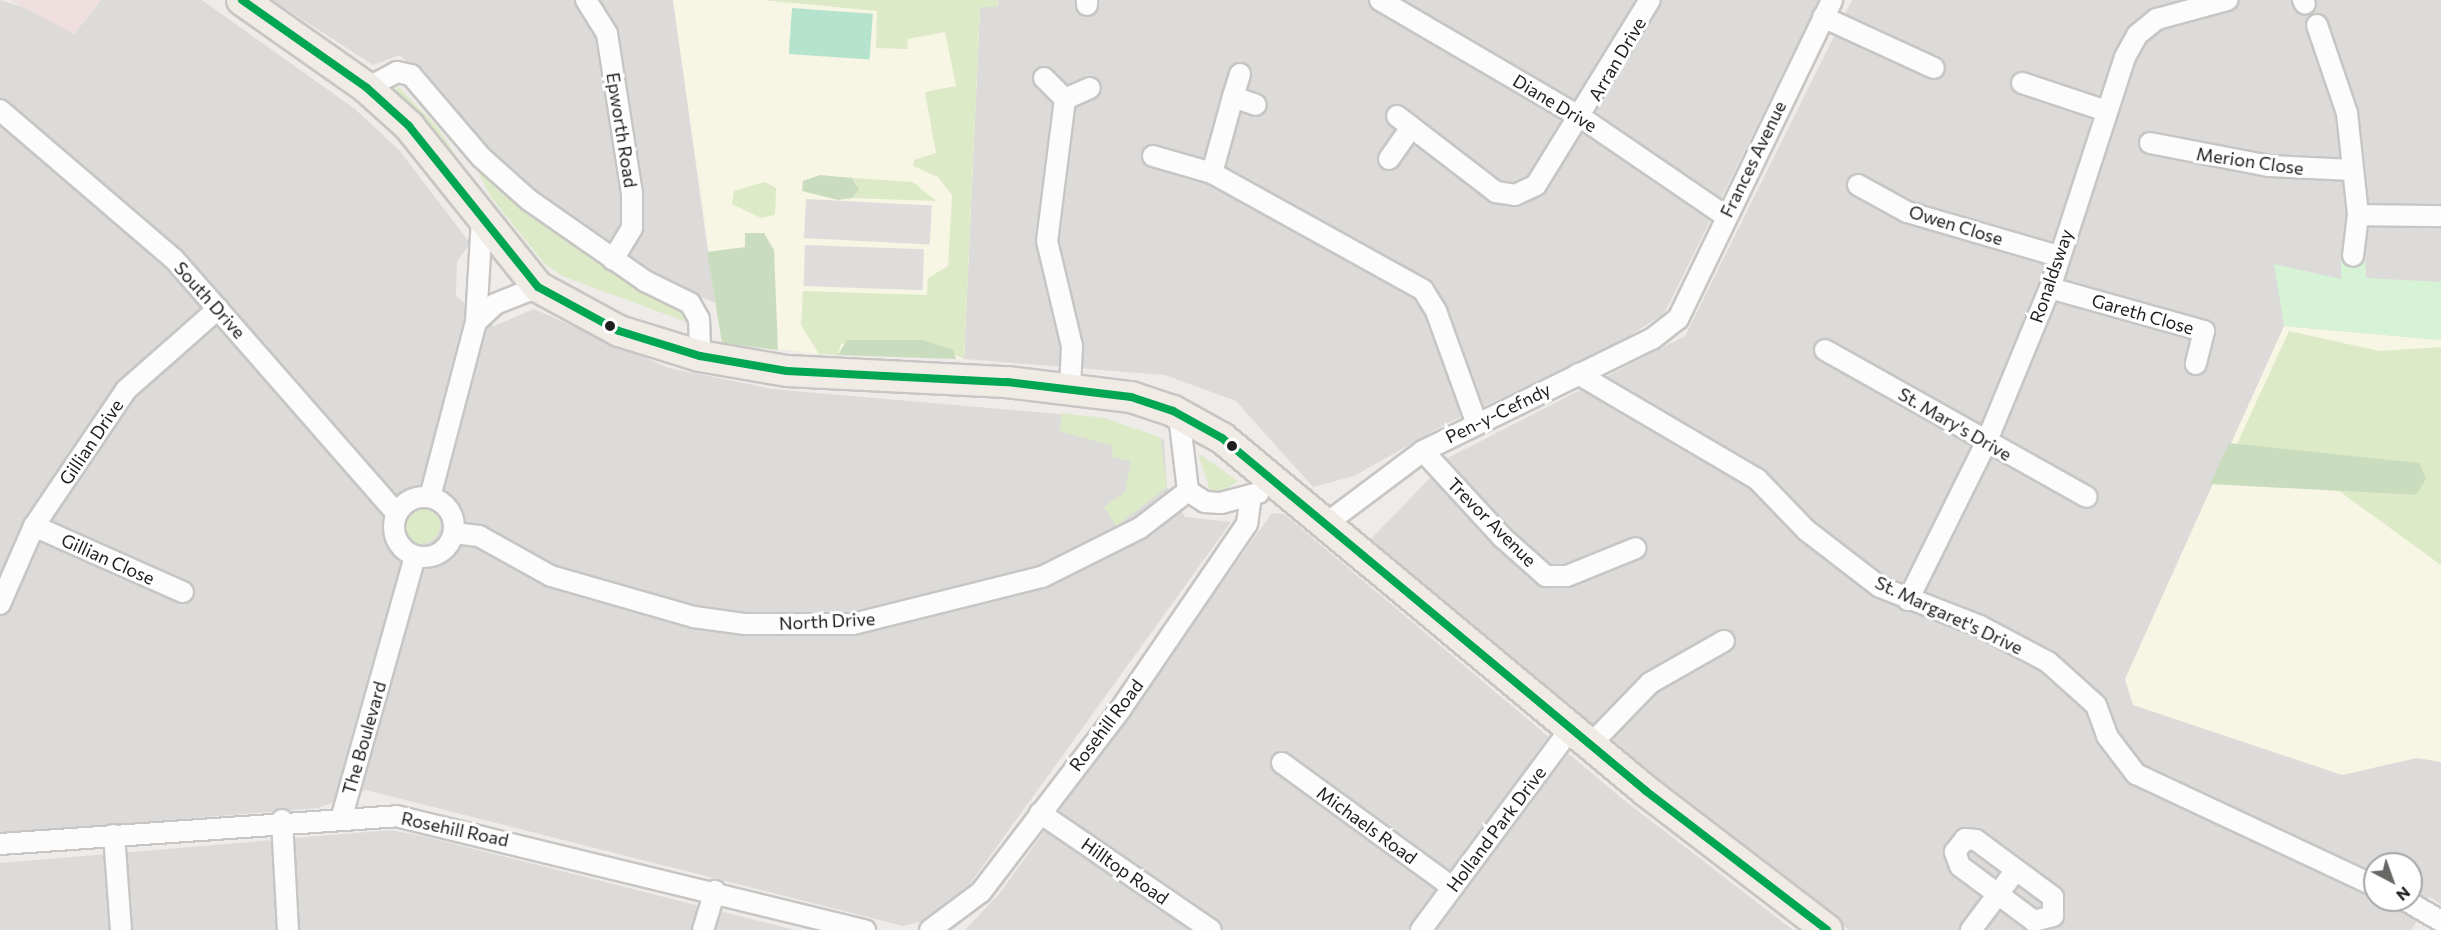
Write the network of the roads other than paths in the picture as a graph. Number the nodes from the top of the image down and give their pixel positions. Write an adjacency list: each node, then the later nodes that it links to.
1 (586, 0): 32 (street, Epworth Road)
2 (1380, 0): 19 (street, Diane Drive)
3 (1650, 0): 19 (street, Arran Drive)
4 (2227, 0): 18 (street, Ronaldsway)
5 (249, 2): 12 (main road)
6 (1827, 9): 8 (street); 27 (street, Frances Avenue)
7 (2317, 25): 23 (street)
8 (1934, 68)
9 (1240, 74): 14 (street)
10 (1044, 78): 15 (street)
11 (2022, 83): 18 (street)
12 (368, 88): 29 (main road); 32 (street)
13 (1090, 88): 15 (street)
14 (1233, 96): 16 (street); 24 (street)
15 (1065, 99): 42 (street)
16 (1256, 105)
17 (0, 110): 35 (street, South Drive)
18 (2106, 111): 30 (street, Ronaldsway)
19 (1582, 118): 22 (street, Arran Drive); 27 (street, Diane Drive)
20 (2150, 143): 23 (street, Merion Close)
21 (1153, 156): 24 (street)
22 (1389, 159)
23 (2352, 170): 26 (street)
24 (1212, 173): 44 (street)
25 (1858, 185): 30 (street, Owen Close)
26 (2358, 214): 28 (street); 31 (street)
27 (1724, 215): 36 (street, Frances Avenue)
28 (2441, 216)
29 (482, 218): 33 (main road); 37 (street)
30 (2058, 256): 34 (street, Ronaldsway)
31 (2354, 256)
32 (612, 260): 39 (street)
33 (538, 287): 37 (street); 39 (main road)
34 (2050, 288): 40 (street, Gareth Close); 45 (street, Ronaldsway)
35 (218, 309): 52 (street, South Drive); 54 (street, Gillian Drive)
36 (1678, 319): 41 (street, Pen-y-Cefndy)
37 (476, 322): 49 (street)
38 (1825, 350): 45 (street, St. Mary's Drive)
39 (700, 356): 42 (main road)
40 (2196, 364)
41 (1578, 374): 44 (street, Pen-y-Cefndy); 59 (street, St. Margaret's Drive)
42 (1070, 388): 43 (main road)
43 (1179, 415): 47 (main road); 48 (street)
44 (1477, 424): 46 (street, Pen-y-Cefndy)
45 (1986, 443): 51 (street, St. Mary's Drive); 59 (street, Ronaldsway)
46 (1423, 450): 53 (street, Pen-y-Cefndy); 56 (street, Trevor Avenue)
47 (1279, 482): 50 (street); 53 (main road)
48 (1188, 491): 50 (street); 55 (street, North Drive)
49 (430, 497): 52 (street); 55 (street)
50 (1251, 497): 64 (street, Rosehill Road)
51 (2087, 497)
52 (396, 513): 57 (street)
53 (1328, 523): 62 (main road)
54 (34, 526): 58 (street, Gillian Close); 60 (street, Gillian Drive)
55 (454, 533): 57 (street)
56 (1636, 548)
57 (414, 556): 65 (street, The Boulevard)
58 (183, 592)
59 (1908, 600): 70 (street, St. Margaret's Drive)
60 (0, 604)
61 (1724, 641): 62 (street, Holland Park Drive)
62 (1581, 736): 71 (street, Holland Park Drive); 83 (main road)
63 (1282, 763): 71 (street, Michaels Road)
64 (1040, 813): 80 (street, Rosehill Road); 81 (street, Hilltop Road)
65 (342, 816): 66 (street, Rosehill Road); 72 (street, Rosehill Road)
66 (282, 820): 67 (street, Rosehill Road); 77 (street)
67 (114, 835): 68 (street, Rosehill Road); 76 (street)
68 (0, 844)
69 (2016, 870): 73 (street); 73 (street); 73 (street)
70 (2363, 880)
71 (1452, 887): 82 (street, Holland Park Drive)
72 (715, 891): 78 (street); 79 (street, Rosehill Road)
73 (1998, 894): 84 (street)
74 (2423, 910): 75 (street)
75 (2441, 921)
76 (121, 930)
77 (288, 930)
78 (704, 930)
79 (865, 930)
80 (930, 930)
81 (1210, 930)
82 (1421, 930)
83 (1827, 930)
84 (1971, 930)

